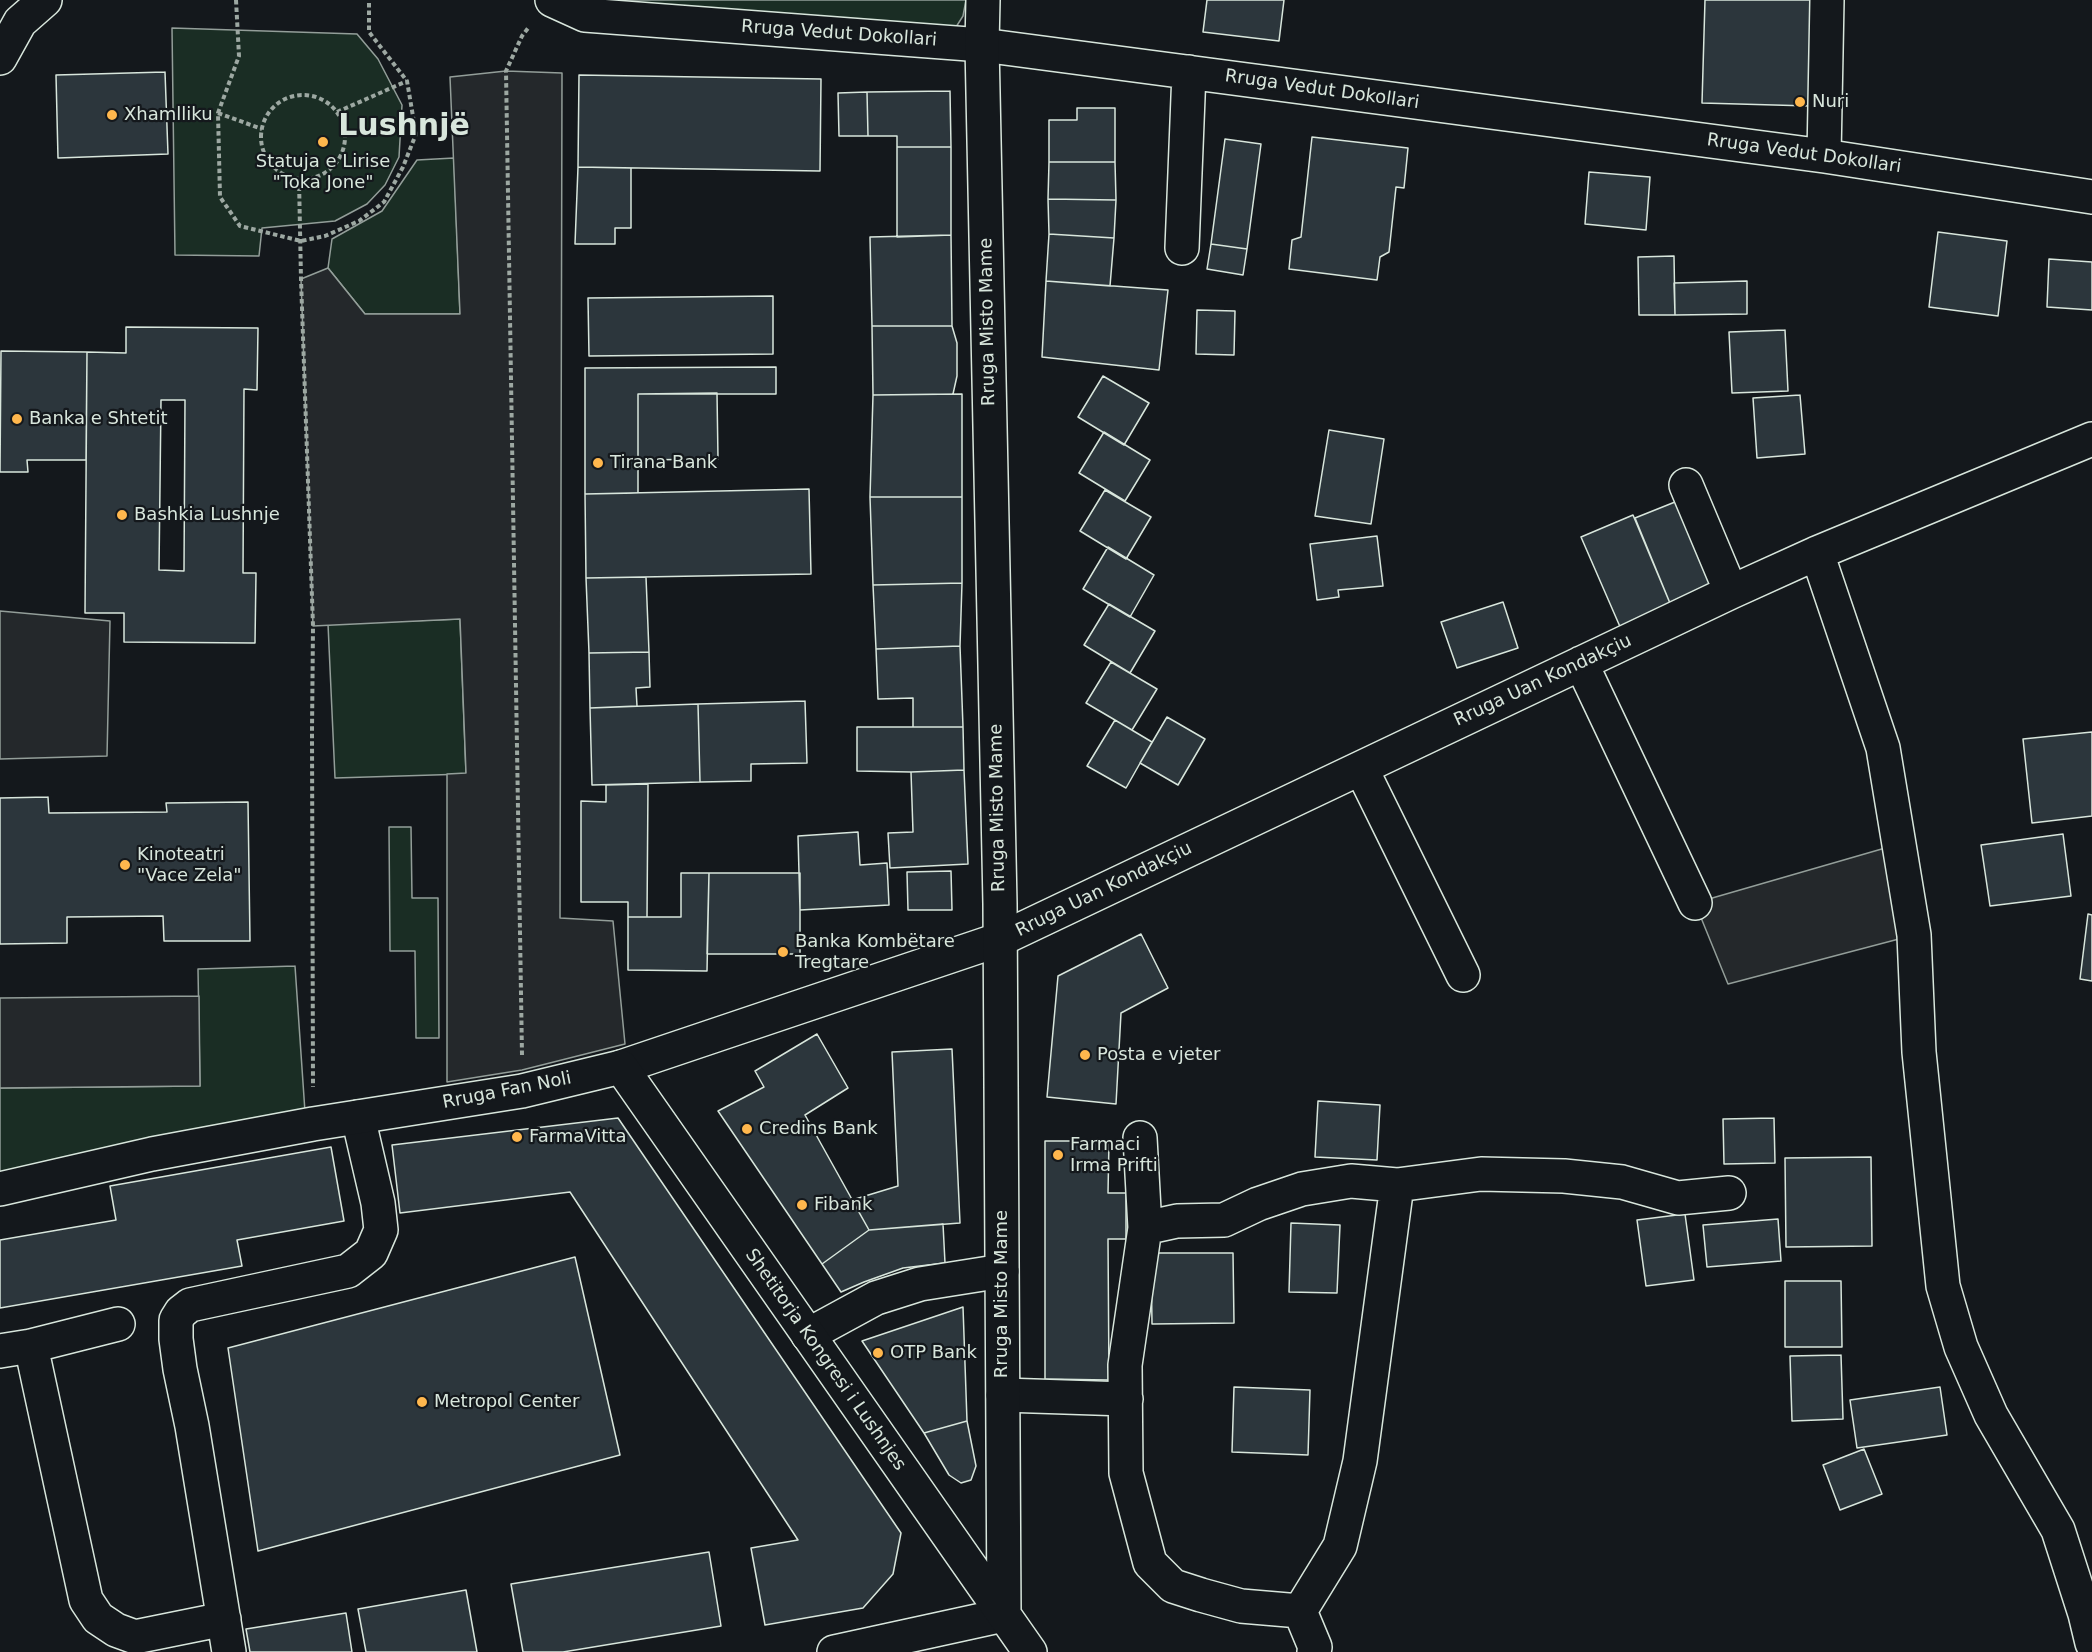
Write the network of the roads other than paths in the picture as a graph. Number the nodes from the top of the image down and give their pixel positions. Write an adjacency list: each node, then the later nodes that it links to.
1 (45, 0): 6 (street)
2 (983, 0): 5 (street, Rruga Misto Mame)
3 (1827, 0): 8 (street)
4 (544, 9): 5 (street, Rruga Vedut Dokollari)
5 (982, 45): 7 (street, Rruga Vedut Dokollari); 18 (street, Rruga Misto Mame)
6 (0, 58)
7 (1190, 72): 8 (street, Rruga Vedut Dokollari); 10 (street)
8 (1824, 156): 9 (street, Rruga Vedut Dokollari)
9 (2092, 197)
10 (1182, 248)
11 (2092, 438): 13 (street, Rruga Uan Kondakçiu)
12 (1686, 485): 14 (street)
13 (1817, 553): 14 (street, Rruga Uan Kondakçiu); 36 (street)
14 (1731, 591): 15 (street, Rruga Uan Kondakçiu)
15 (1581, 663): 16 (street, Rruga Uan Kondakçiu); 17 (street)
16 (1361, 768): 18 (street, Rruga Uan Kondakçiu); 19 (street)
17 (1695, 903)
18 (1001, 939): 20 (street, Rruga Fan Noli); 27 (street, Rruga Misto Mame)
19 (1463, 975)
20 (621, 1067): 21 (street, Rruga Fan Noli); 29 (street, Shetitorja Kongresi i Lushnjes)
21 (357, 1117): 24 (street, Rruga Fan Noli); 35 (street)
22 (1140, 1138): 26 (street)
23 (1396, 1185): 25 (street); 26 (street); 33 (street)
24 (0, 1189)
25 (1730, 1193)
26 (1145, 1228): 32 (street)
27 (1002, 1271): 29 (street); 31 (street, Rruga Misto Mame)
28 (118, 1324): 30 (street)
29 (808, 1335): 34 (street, Shetitorja Kongresi i Lushnjes)
30 (15, 1348): 35 (street)
31 (1003, 1395): 32 (street); 34 (street, Rruga Misto Mame)
32 (1125, 1399): 33 (street)
33 (1300, 1611): 37 (street)
34 (1004, 1615): 39 (street); 40 (street, Shetitorja Kongresi i Lushnjes)
35 (224, 1619): 38 (street)
36 (2092, 1643)
37 (1322, 1650)
38 (229, 1652)
39 (834, 1652)
40 (1030, 1652)

